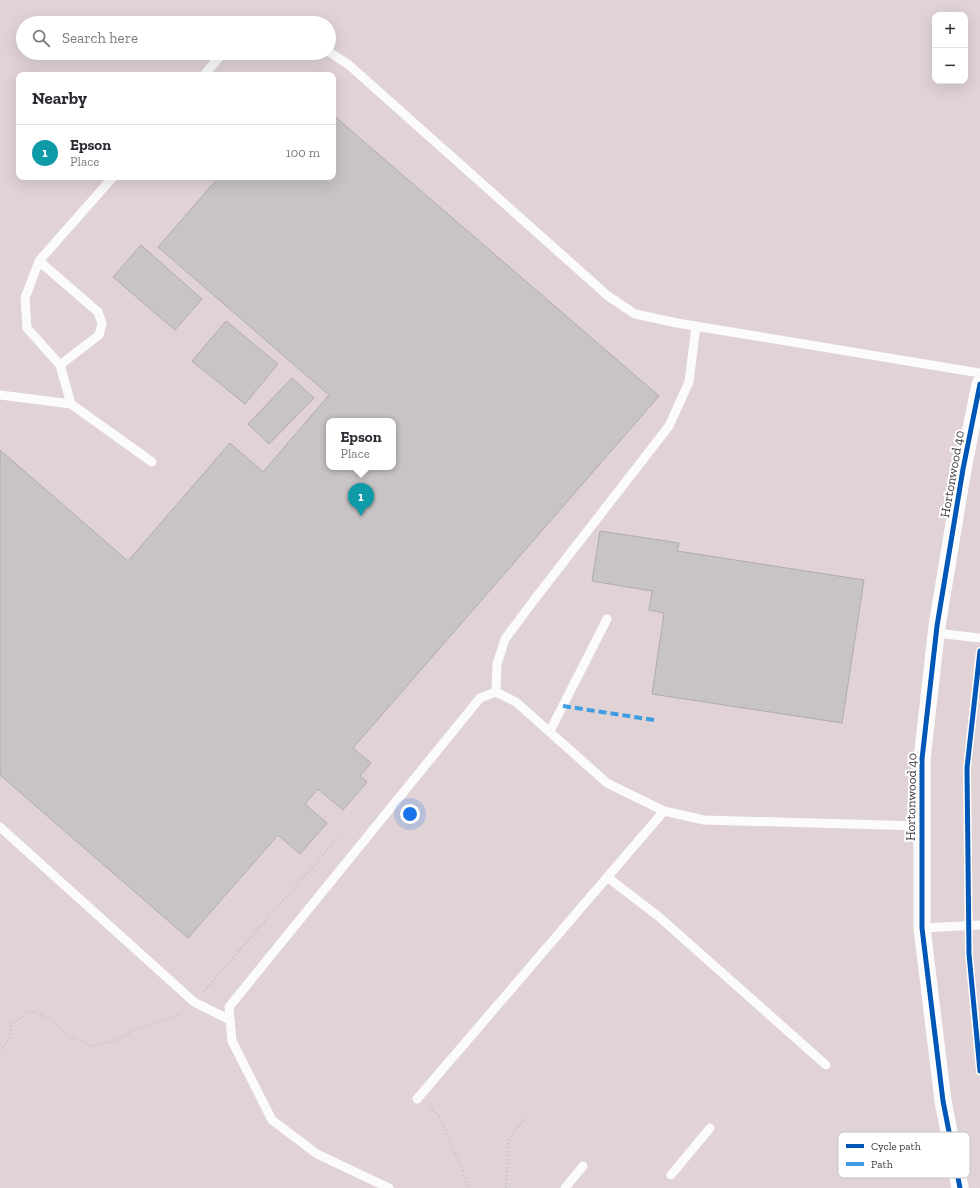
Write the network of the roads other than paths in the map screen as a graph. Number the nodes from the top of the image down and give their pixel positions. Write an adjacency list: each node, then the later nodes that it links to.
1 (336, 57): 6 (lane)
2 (217, 60): 3 (lane)
3 (207, 72)
4 (110, 180): 5 (lane)
5 (38, 261): 7 (lane); 7 (lane)
6 (696, 326): 8 (lane); 16 (lane)
7 (60, 365): 11 (lane)
8 (980, 373)
9 (980, 384): 14 (street, Hortonwood 40)
10 (0, 395): 11 (lane)
11 (71, 404): 12 (lane)
12 (152, 462)
13 (608, 619): 17 (lane)
14 (936, 633): 15 (lane); 19 (street, Hortonwood 40)
15 (980, 638)
16 (496, 692): 17 (lane); 24 (lane)
17 (550, 732): 18 (lane)
18 (664, 810): 19 (lane); 21 (lane)
19 (921, 826): 23 (street, Hortonwood 40)
20 (0, 827): 24 (lane)
21 (607, 877): 25 (lane); 26 (lane)
22 (980, 925): 23 (lane)
23 (922, 928): 28 (street, Hortonwood 40)
24 (230, 1020): 32 (lane)
25 (826, 1066)
26 (417, 1099)
27 (710, 1128): 30 (lane)
28 (949, 1132)
29 (584, 1166): 33 (lane)
30 (671, 1175)
31 (958, 1178): 34 (street, Hortonwood 40)
32 (386, 1187)
33 (565, 1188)
34 (960, 1188)

